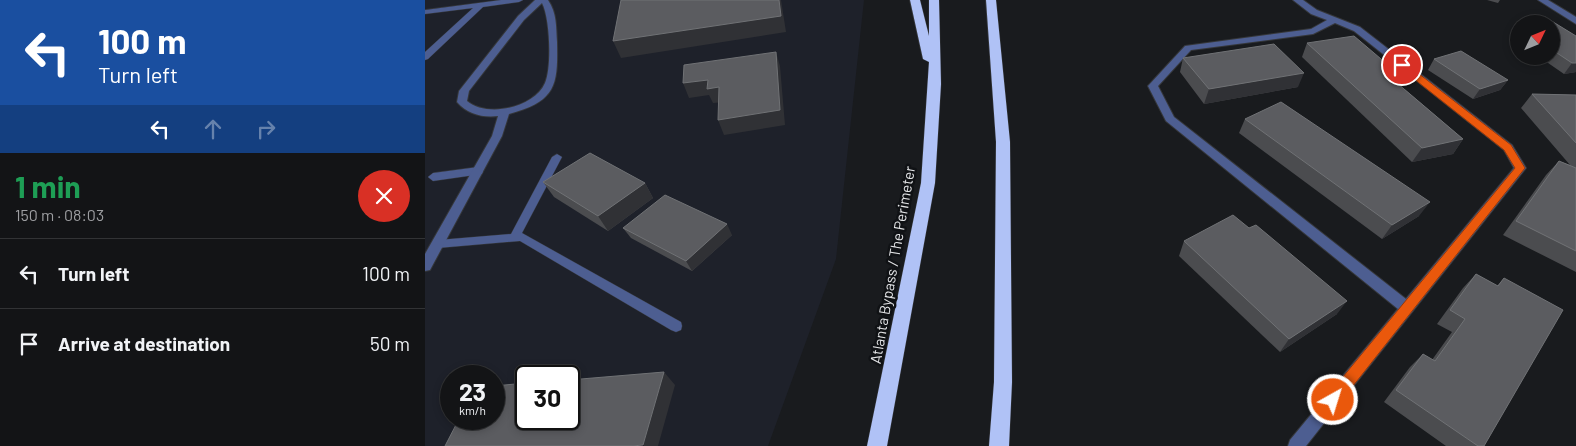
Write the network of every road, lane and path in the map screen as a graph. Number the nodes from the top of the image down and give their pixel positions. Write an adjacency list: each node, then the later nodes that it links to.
1 (519, 0): 8 (lane)
2 (542, 0): 14 (street); 14 (street)
3 (915, 0): 13 (highway)
4 (935, 0): 13 (highway, Atlanta Bypass / The Perimeter)
5 (991, 0): 24 (highway)
6 (1297, 0): 10 (street)
7 (1542, 0): 11 (street)
8 (482, 4): 9 (lane); 12 (lane)
9 (425, 12)
10 (1334, 20): 21 (street); 21 (street)
11 (1576, 22)
12 (425, 57)
13 (935, 84): 23 (highway, Atlanta Bypass / The Perimeter)
14 (505, 111): 16 (street)
15 (557, 157): 18 (lane)
16 (478, 171): 17 (lane); 19 (street)
17 (433, 177)
18 (515, 236): 19 (lane); 22 (lane)
19 (438, 244): 20 (street)
20 (425, 266)
21 (1407, 308): 25 (street)
22 (676, 326)
23 (877, 446)
24 (999, 446)
25 (1296, 446)

